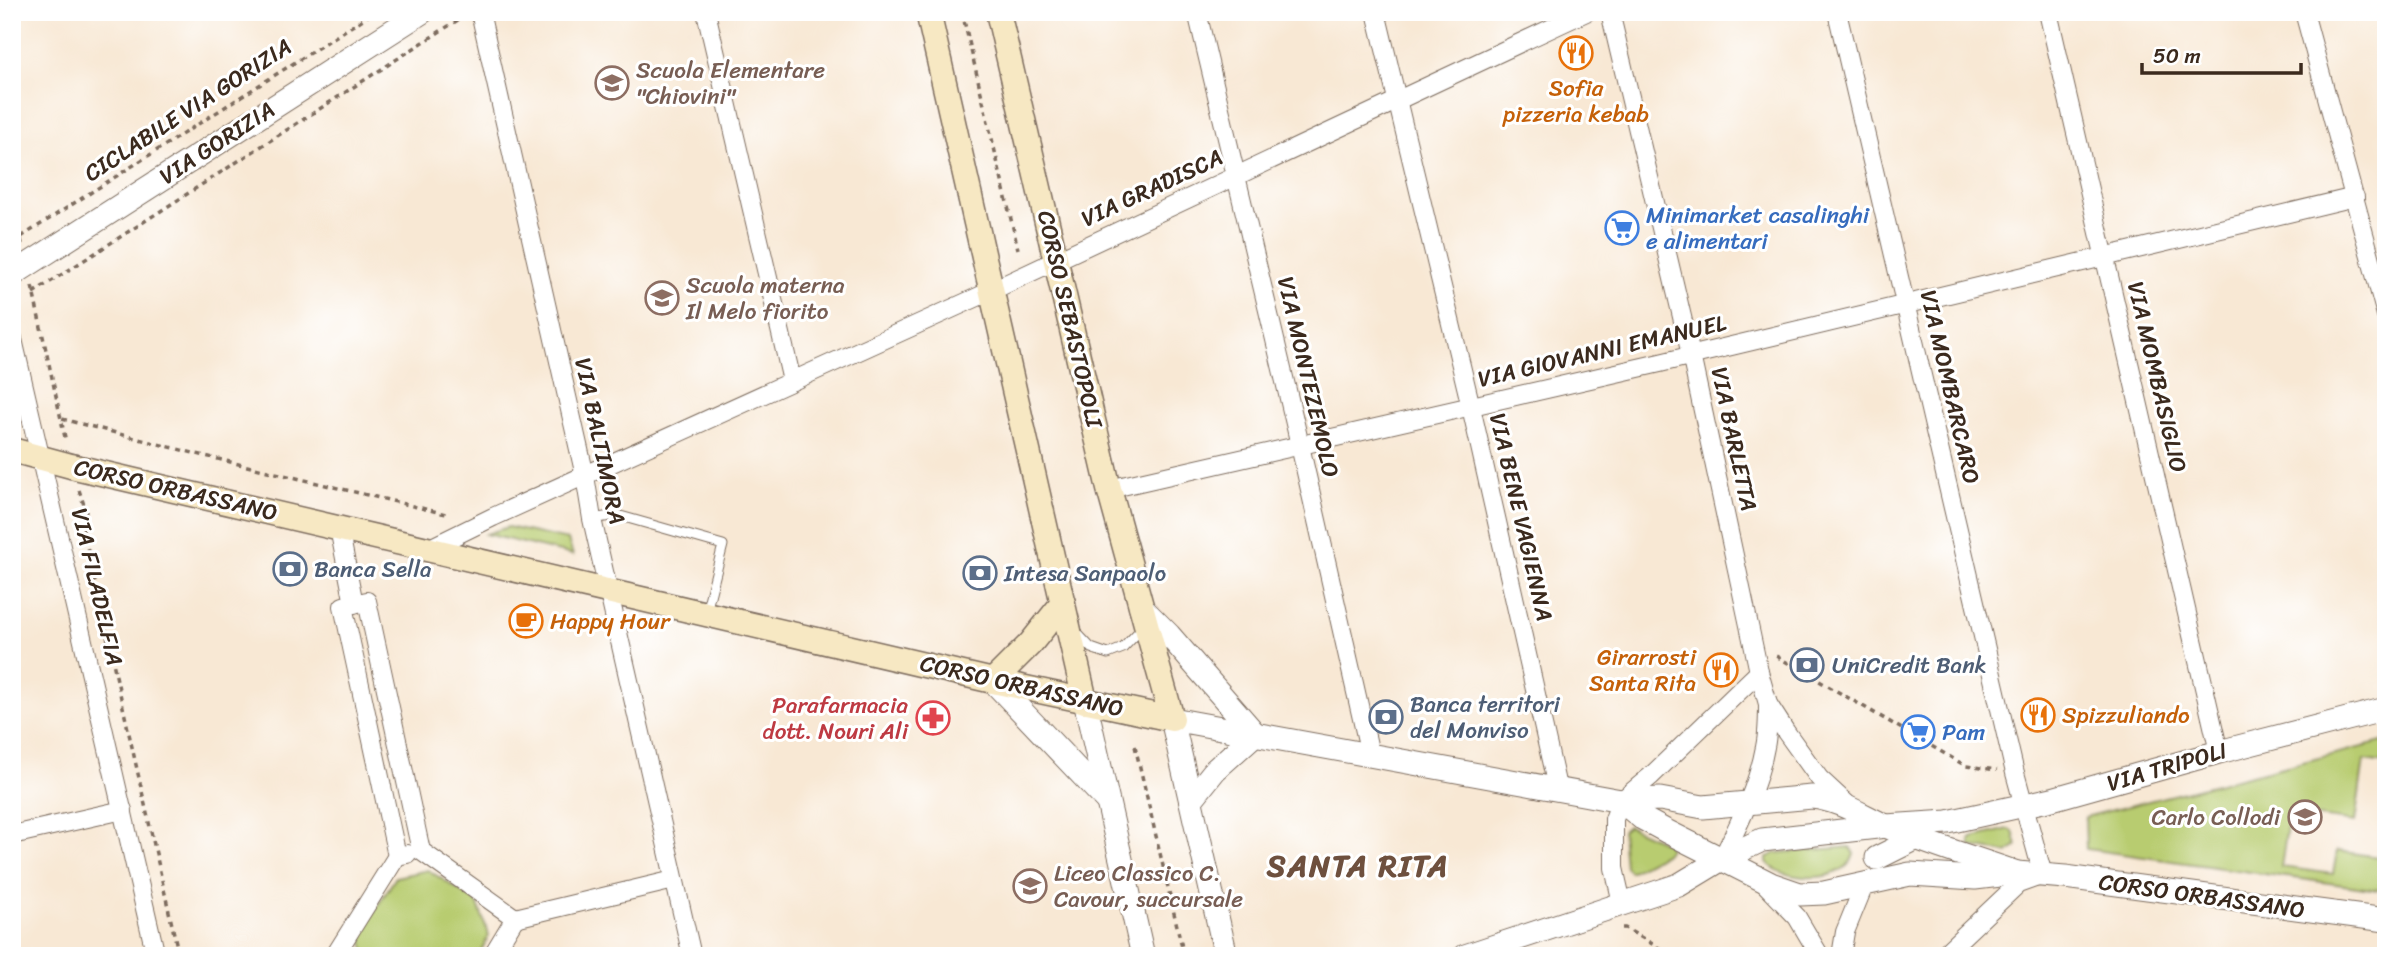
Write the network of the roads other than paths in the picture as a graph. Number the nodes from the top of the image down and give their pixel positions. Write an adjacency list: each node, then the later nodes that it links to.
1 (422, 12): 18 (street, VIA GORIZIA)
2 (480, 12): 29 (street, VIA BALTIMORA)
3 (706, 12): 24 (street)
4 (928, 12): 19 (main road)
5 (998, 12): 17 (main road, CORSO SEBASTOPOLI)
6 (1197, 12): 14 (street, VIA MONTEZEMOLO)
7 (1376, 12): 13 (street, VIA BENE VAGIENNA)
8 (1586, 12): 13 (street, VIA GRADISCA)
9 (1610, 12): 23 (street, VIA BARLETTA)
10 (1837, 12): 20 (street, VIA MOMBARCARO)
11 (2048, 12): 16 (street, VIA MOMBASIGLIO)
12 (2304, 12): 15 (street)
13 (1396, 100): 14 (street, VIA GRADISCA); 25 (street, VIA BENE VAGIENNA)
14 (1235, 177): 17 (street, VIA GRADISCA); 26 (street, VIA MONTEZEMOLO)
15 (2355, 197): 16 (street, VIA GIOVANNI EMANUEL); 21 (street)
16 (2105, 258): 20 (street, VIA GIOVANNI EMANUEL); 46 (street, VIA MOMBASIGLIO)
17 (1057, 260): 19 (street, VIA GRADISCA); 30 (main road, CORSO SEBASTOPOLI)
18 (20, 270)
19 (993, 290): 24 (street, VIA GRADISCA); 36 (main road)
20 (1905, 304): 23 (street, VIA GIOVANNI EMANUEL); 53 (street, VIA MOMBARCARO)
21 (2386, 315)
22 (12, 335): 28 (street, VIA FILADELFIA)
23 (1691, 355): 25 (street, VIA GIOVANNI EMANUEL); 39 (street, VIA BARLETTA)
24 (792, 382): 29 (street, VIA GRADISCA)
25 (1471, 407): 26 (street, VIA GIOVANNI EMANUEL); 48 (street, VIA BENE VAGIENNA)
26 (1300, 445): 30 (street, VIA GIOVANNI EMANUEL); 47 (street, VIA MONTEZEMOLO)
27 (12, 450): 28 (main road, CORSO ORBASSANO)
28 (41, 458): 32 (main road, CORSO ORBASSANO); 54 (street, VIA FILADELFIA)
29 (585, 476): 31 (street, VIA BALTIMORA); 33 (street)
30 (1109, 489): 38 (main road, CORSO SEBASTOPOLI)
31 (592, 519): 34 (street, VIA BALTIMORA); 37 (lane)
32 (339, 528): 33 (main road, CORSO ORBASSANO); 35 (street)
33 (428, 549): 34 (main road, CORSO ORBASSANO)
34 (608, 591): 37 (main road, CORSO ORBASSANO); 67 (street, VIA BALTIMORA)
35 (354, 604): 60 (street); 61 (street)
36 (1065, 612): 38 (lane); 40 (main road); 41 (main road)
37 (705, 614): 40 (main road, CORSO ORBASSANO)
38 (1143, 616): 44 (main road, CORSO SEBASTOPOLI); 45 (street)
39 (1758, 668): 42 (street, VIA BARLETTA); 50 (street)
40 (993, 681): 41 (main road, CORSO ORBASSANO); 51 (street)
41 (1085, 701): 44 (main road, CORSO ORBASSANO); 51 (street)
42 (1768, 704): 52 (street); 55 (street)
43 (2386, 709): 46 (street, VIA TRIPOLI)
44 (1172, 719): 45 (street, CORSO ORBASSANO); 49 (street, CORSO SEBASTOPOLI)
45 (1255, 734): 47 (street, CORSO ORBASSANO); 49 (street)
46 (2218, 752): 53 (street, VIA TRIPOLI)
47 (1370, 754): 48 (street, CORSO ORBASSANO)
48 (1557, 787): 50 (street, CORSO ORBASSANO)
49 (1191, 800): 78 (street, CORSO SEBASTOPOLI)
50 (1621, 800): 52 (street); 63 (street); 69 (street)
51 (1108, 803): 77 (street)
52 (1747, 803): 55 (street); 63 (street)
53 (2024, 806): 56 (street, VIA TRIPOLI); 66 (street, VIA MOMBARCARO)
54 (123, 810): 58 (street); 74 (street, VIA FILADELFIA)
55 (1854, 810): 57 (street)
56 (1948, 822): 57 (street); 59 (street)
57 (1886, 827): 59 (street); 62 (street); 63 (street)
58 (12, 835)
59 (1918, 838): 62 (street); 64 (street)
60 (421, 851): 61 (street); 70 (street)
61 (397, 856): 73 (street)
62 (1877, 858): 68 (street)
63 (1722, 859): 65 (street); 69 (street)
64 (2017, 873): 66 (street, CORSO ORBASSANO); 68 (street)
65 (1752, 874): 68 (street); 80 (street)
66 (2043, 875): 71 (street, CORSO ORBASSANO); 82 (street)
67 (674, 880): 70 (street); 76 (street, VIA BALTIMORA)
68 (1865, 883): 81 (street)
69 (1615, 906): 72 (street)
70 (515, 918): 75 (street)
71 (2386, 920)
72 (1522, 947): 79 (street)
73 (334, 954)
74 (156, 956)
75 (492, 956)
76 (692, 956)
77 (1143, 956)
78 (1227, 956)
79 (1465, 956)
80 (1820, 956)
81 (1841, 956)
82 (1942, 956)

